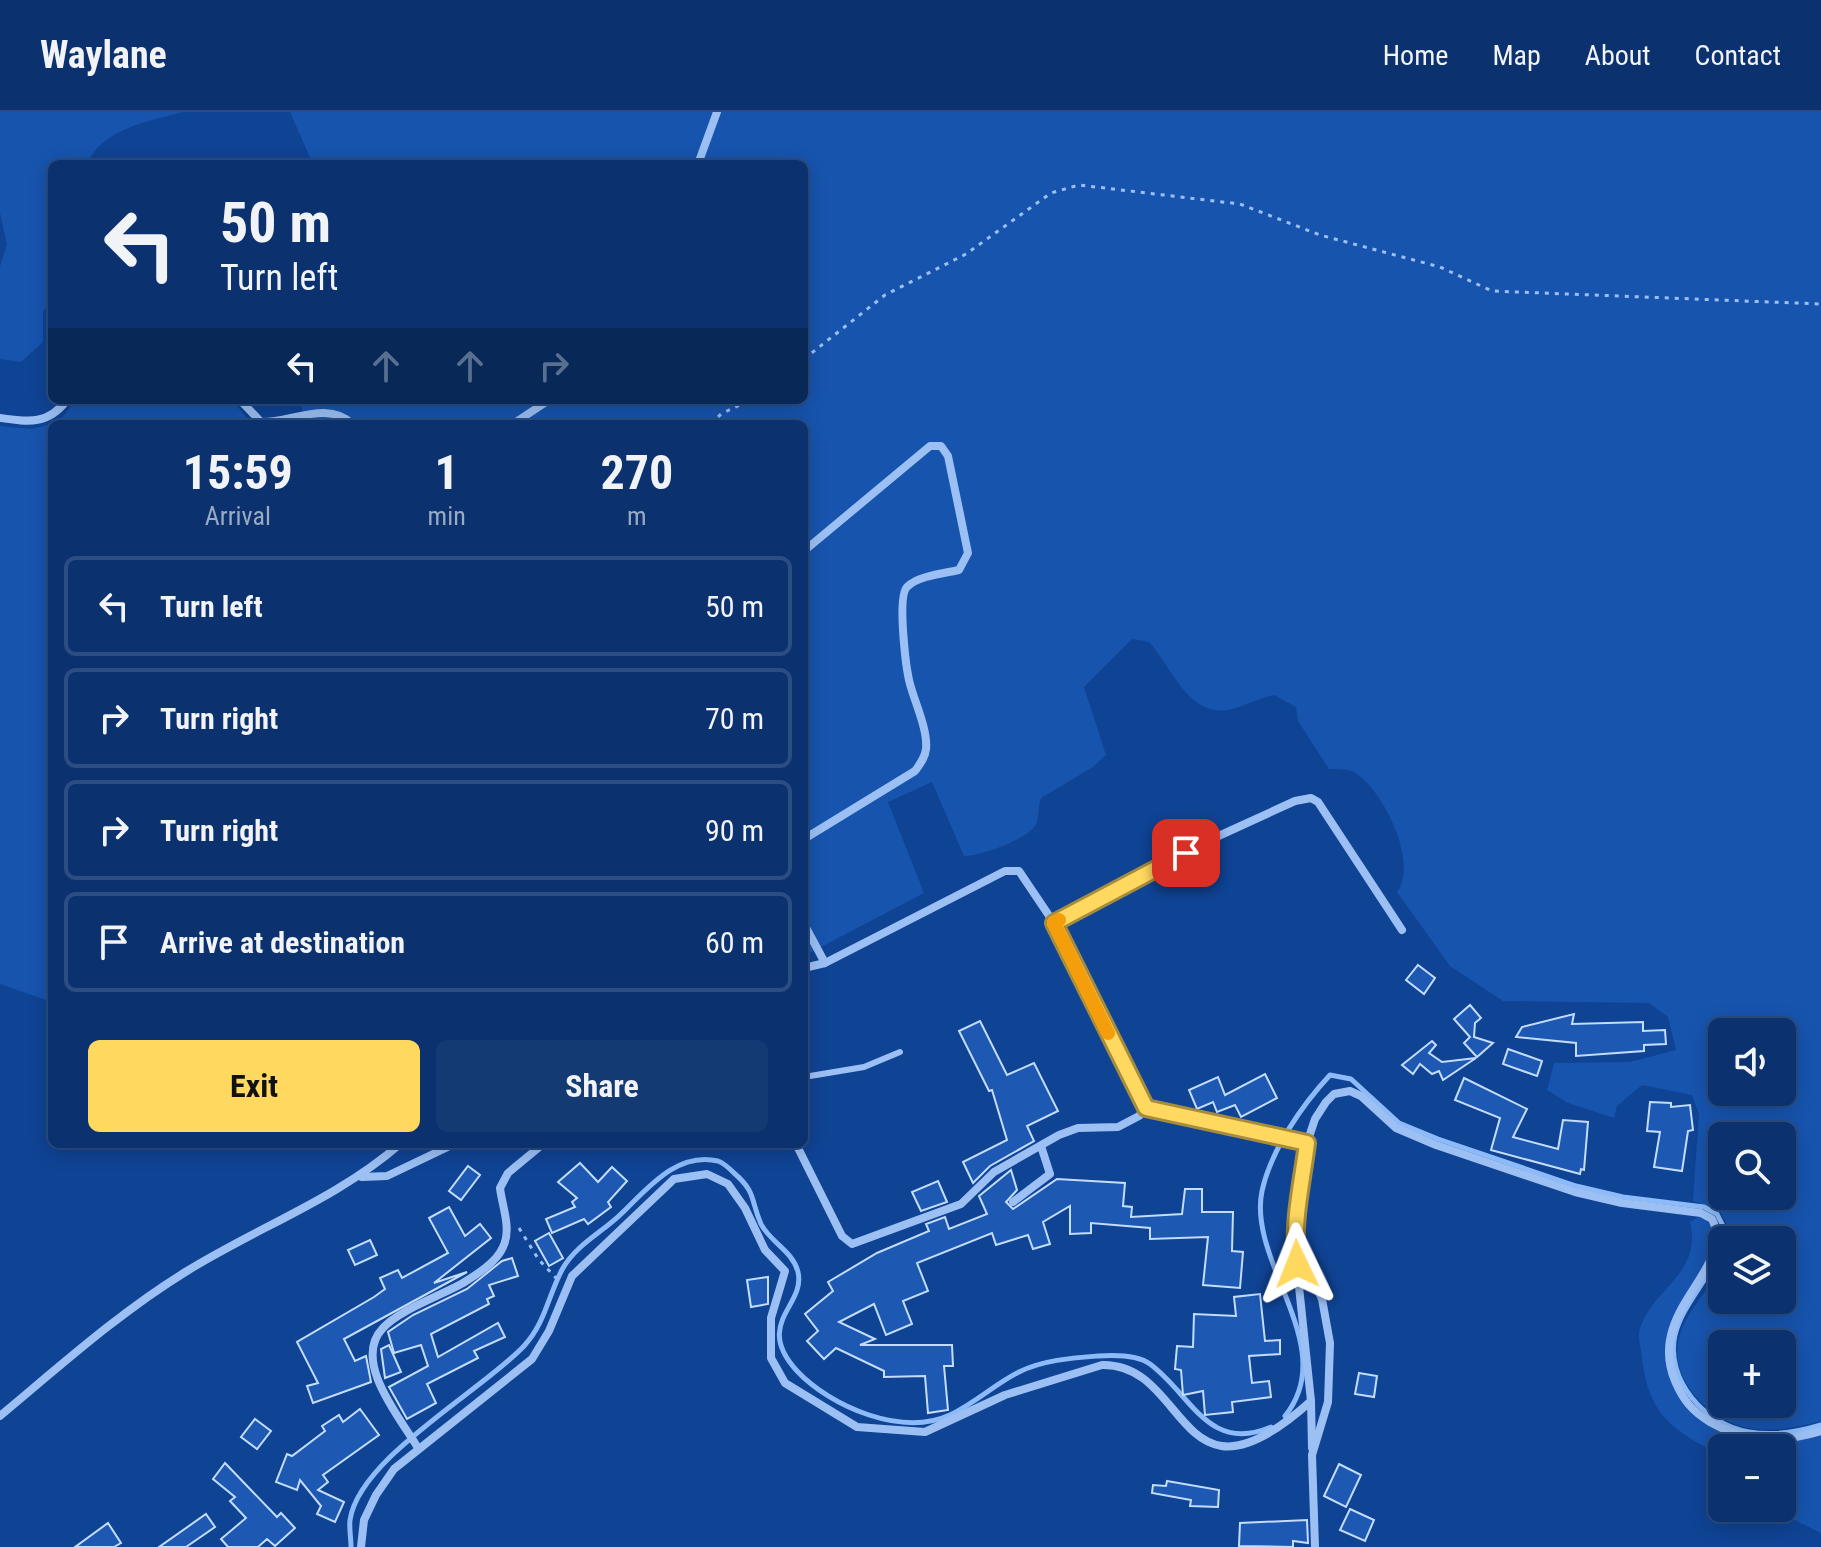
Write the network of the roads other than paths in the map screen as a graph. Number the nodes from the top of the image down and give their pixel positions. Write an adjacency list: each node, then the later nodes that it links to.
1 (717, 112): 2 (street)
2 (700, 160)
3 (63, 404): 6 (street)
4 (244, 404): 7 (street)
5 (543, 404): 10 (street)
6 (0, 418)
7 (259, 420)
8 (290, 420): 9 (street)
9 (346, 420)
10 (519, 420)
11 (808, 548): 12 (street)
12 (808, 837)
13 (1054, 923): 14 (street); 16 (street); 20 (street)
14 (1402, 930)
15 (808, 931): 16 (street)
16 (825, 963): 17 (street)
17 (808, 967)
18 (900, 1052): 19 (lane)
19 (808, 1076)
20 (1146, 1108): 21 (street); 22 (street)
21 (1307, 1143): 29 (street); 32 (street)
22 (1041, 1146): 26 (street); 28 (street)
23 (395, 1148): 27 (street)
24 (446, 1148): 27 (street)
25 (538, 1148): 33 (street)
26 (798, 1148)
27 (361, 1177): 31 (street)
28 (1013, 1202)
29 (1294, 1239): 30 (street); 34 (street)
30 (1311, 1401): 33 (street); 34 (street)
31 (0, 1416)
32 (1821, 1431)
33 (417, 1447): 35 (street)
34 (1312, 1455): 36 (street)
35 (361, 1547)
36 (1315, 1547)

